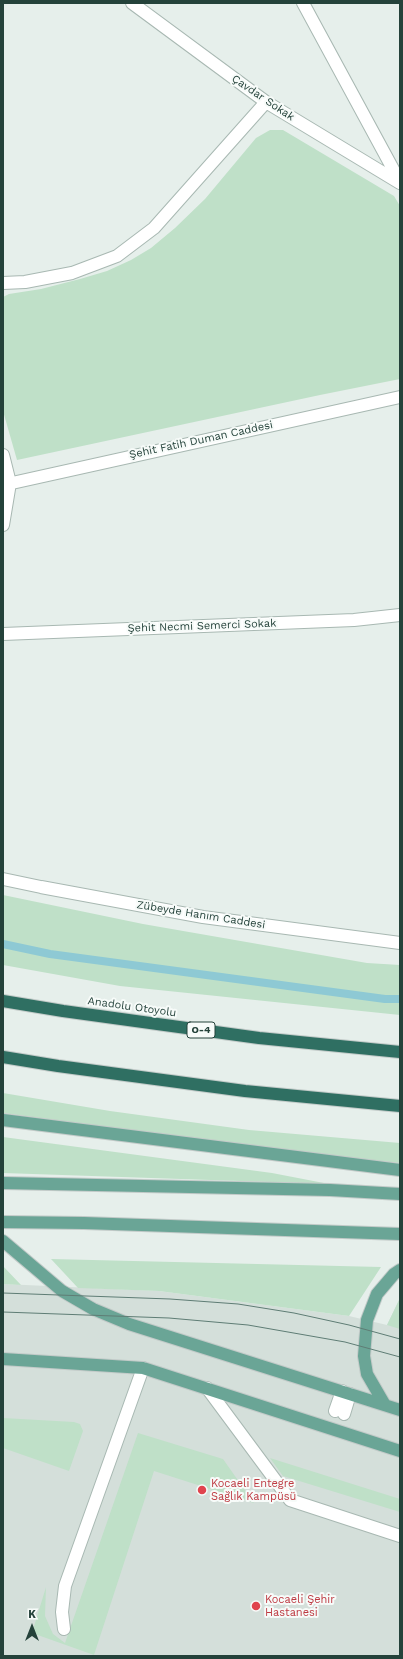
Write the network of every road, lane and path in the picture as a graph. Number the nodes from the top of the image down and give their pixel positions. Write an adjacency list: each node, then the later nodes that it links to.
1 (132, 3): 3 (street, Çavdar Sokak)
2 (303, 3): 4 (street)
3 (266, 102): 4 (street, Çavdar Sokak); 5 (street)
4 (400, 183)
5 (3, 283)
6 (400, 397): 8 (street, Şehit Fatih Duman Caddesi)
7 (3, 455): 8 (street)
8 (6, 484): 9 (street)
9 (3, 525)
10 (400, 615): 11 (street, Şehit Necmi Semerci Sokak)
11 (3, 634)
12 (3, 879): 13 (street, Zübeyde Hanım Caddesi)
13 (400, 943)
14 (3, 1001): 15 (highway, Anadolu Otoyolu / O-4)
15 (400, 1052)
16 (3, 1057): 17 (highway)
17 (400, 1106)
18 (3, 1120): 19 (main road)
19 (400, 1170)
20 (3, 1183): 21 (main road)
21 (400, 1194)
22 (3, 1222): 23 (main road)
23 (400, 1234)
24 (3, 1241): 29 (main road)
25 (400, 1270): 30 (main road)
26 (3, 1359): 27 (main road)
27 (143, 1368): 28 (main road); 35 (street)
28 (207, 1388): 33 (main road); 34 (street)
29 (346, 1393): 30 (main road); 32 (street)
30 (385, 1405): 31 (main road)
31 (400, 1410)
32 (339, 1412)
33 (400, 1451)
34 (400, 1536)
35 (64, 1629)

